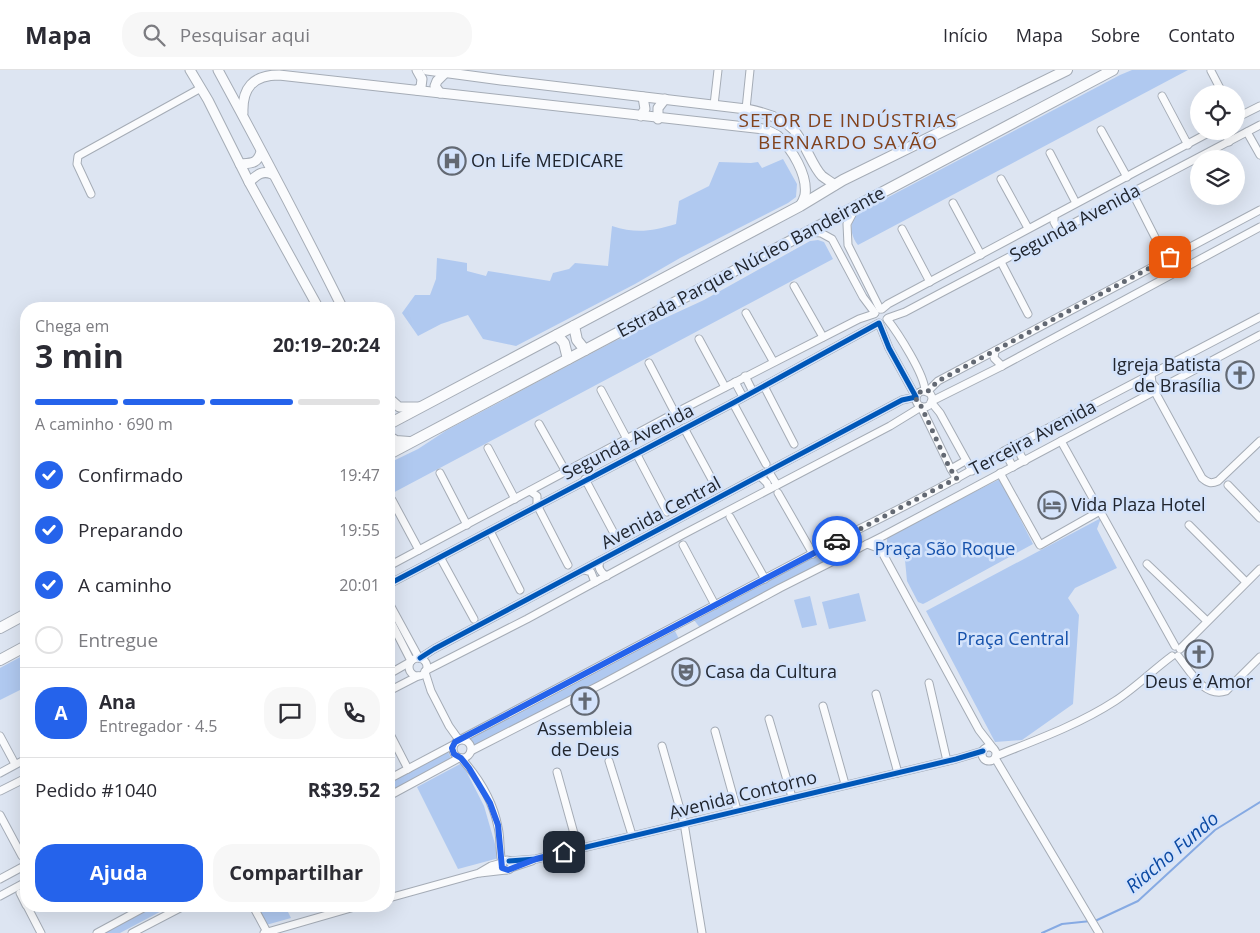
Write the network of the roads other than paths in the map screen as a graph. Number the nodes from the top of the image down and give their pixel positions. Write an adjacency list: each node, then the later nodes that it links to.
1 (190, 70): 13 (main road)
2 (218, 70): 22 (main road)
3 (417, 70): 14 (main road)
4 (427, 70): 11 (main road)
5 (718, 70): 19 (street)
6 (750, 70): 21 (street)
7 (1067, 70): 42 (highway, Estrada Parque Núcleo Bandeirante)
8 (1113, 70): 48 (highway, Estrada Parque Núcleo Bandeirante)
9 (1210, 71): 12 (street)
10 (301, 73): 14 (main road); 22 (main road)
11 (445, 73): 15 (main road); 17 (main road)
12 (1218, 85)
13 (201, 88): 37 (main road); 44 (street)
14 (417, 90): 15 (main road)
15 (440, 94): 24 (main road)
16 (1162, 96): 32 (street)
17 (643, 97): 18 (main road); 24 (main road)
18 (665, 99): 19 (main road); 25 (main road)
19 (714, 105): 21 (main road)
20 (1260, 106): 23 (street)
21 (746, 108): 31 (main road)
22 (243, 113): 34 (main road)
23 (1245, 114)
24 (641, 116): 25 (main road)
25 (658, 119): 33 (main road)
26 (1260, 125): 28 (street, Segunda Avenida)
27 (1101, 130): 39 (street)
28 (1247, 132): 36 (street)
29 (1197, 140): 32 (street, Segunda Avenida)
30 (1229, 142): 43 (street, Segunda Avenida)
31 (804, 144): 33 (main road); 42 (main road)
32 (1188, 145): 39 (street, Segunda Avenida)
33 (791, 151): 47 (main road)
34 (261, 152): 37 (main road); 38 (main road)
35 (1050, 153): 46 (street)
36 (1260, 156)
37 (240, 164): 41 (main road)
38 (272, 174): 41 (main road); 67 (main road)
39 (1127, 177): 46 (street, Segunda Avenida)
40 (1001, 179): 54 (street)
41 (249, 182): 66 (main road)
42 (835, 185): 47 (highway, Estrada Parque Núcleo Bandeirante)
43 (1132, 192): 56 (street, Segunda Avenida); 59 (street)
44 (92, 194)
45 (953, 203): 60 (street)
46 (1076, 203): 50 (street, Segunda Avenida)
47 (800, 206): 74 (highway, Estrada Parque Núcleo Bandeirante)
48 (856, 207): 57 (highway, Estrada Parque Núcleo Bandeirante); 61 (street)
49 (1257, 212): 51 (street); 80 (street)
50 (1054, 215): 52 (street, Segunda Avenida); 56 (street)
51 (1260, 221)
52 (1041, 222): 54 (street, Segunda Avenida); 58 (street)
53 (1260, 227): 84 (street)
54 (1028, 228): 60 (street, Segunda Avenida)
55 (902, 229): 64 (street)
56 (1059, 231): 58 (street, Segunda Avenida)
57 (808, 232): 63 (street); 79 (highway, Estrada Parque Núcleo Bandeirante)
58 (1048, 237): 62 (street, Segunda Avenida)
59 (1159, 244)
60 (981, 255): 64 (street, Segunda Avenida)
61 (856, 260): 63 (street); 68 (street)
62 (1001, 262): 70 (street); 72 (street, Segunda Avenida)
63 (846, 266): 68 (street)
64 (930, 282): 68 (street, Segunda Avenida)
65 (794, 286): 77 (street)
66 (315, 302)
67 (339, 302)
68 (878, 311): 72 (street); 73 (street); 77 (street, Segunda Avenida)
69 (746, 313): 82 (street)
70 (1028, 314)
71 (1260, 317): 85 (street, Terceira Avenida)
72 (888, 318): 73 (street); 92 (street)
73 (879, 323): 89 (street, Segunda Avenida); 96 (street)
74 (574, 326): 75 (highway, Estrada Parque Núcleo Bandeirante); 79 (highway)
75 (557, 335): 81 (highway); 102 (highway, Estrada Parque Núcleo Bandeirante)
76 (1260, 335): 93 (street, Terceira Avenida)
77 (822, 337): 82 (street, Segunda Avenida)
78 (699, 339): 90 (street)
79 (585, 350): 81 (highway, Estrada Parque Núcleo Bandeirante)
80 (995, 351): 84 (street); 92 (street)
81 (568, 359): 111 (highway, Estrada Parque Núcleo Bandeirante)
82 (773, 361): 86 (street, Segunda Avenida)
83 (649, 363): 103 (street)
84 (1002, 366): 98 (street)
85 (1151, 375): 88 (street, Terceira Avenida); 93 (street)
86 (745, 376): 87 (street, Segunda Avenida); 94 (street)
87 (735, 382): 90 (street, Segunda Avenida); 95 (street)
88 (1138, 382): 97 (street); 113 (street, Terceira Avenida)
89 (764, 386): 94 (street, Segunda Avenida); 112 (street)
90 (725, 387): 103 (street, Segunda Avenida)
91 (601, 390): 107 (street)
92 (926, 391): 96 (street); 98 (street)
93 (1157, 391): 97 (street, Terceira Avenida); 110 (street)
94 (753, 392): 95 (street, Segunda Avenida)
95 (743, 397): 100 (street, Segunda Avenida)
96 (916, 397): 101 (street); 125 (street, Avenida Central)
97 (1145, 397): 109 (street, Terceira Avenida)
98 (931, 401): 101 (street); 118 (street)
99 (395, 403): 102 (main road)
100 (733, 403): 106 (street, Segunda Avenida); 120 (street)
101 (921, 406): 122 (street); 135 (street, Avenida Central)
102 (423, 407): 104 (highway, Estrada Parque Núcleo Bandeirante)
103 (675, 413): 107 (street, Segunda Avenida)
104 (395, 421)
105 (539, 424): 124 (street)
106 (684, 428): 117 (street, Segunda Avenida); 133 (street)
107 (627, 439): 124 (street, Segunda Avenida)
108 (395, 441): 111 (highway)
109 (1061, 441): 119 (street, Terceira Avenida); 141 (street)
110 (1260, 441)
111 (410, 442): 115 (highway, Estrada Parque Núcleo Bandeirante)
112 (794, 444)
113 (1017, 444): 116 (street, Terceira Avenida); 119 (street)
114 (488, 448): 138 (street)
115 (395, 451)
116 (1004, 451): 121 (street); 123 (street, Terceira Avenida)
117 (636, 453): 130 (street, Segunda Avenida); 142 (street)
118 (965, 461): 122 (street); 123 (street)
119 (1025, 461): 121 (street, Terceira Avenida)
120 (766, 464)
121 (1013, 467): 127 (street, Terceira Avenida)
122 (950, 469): 129 (street)
123 (972, 471): 129 (street, Terceira Avenida)
124 (566, 472): 131 (street, Segunda Avenida)
125 (770, 472): 128 (street, Avenida Central); 135 (street)
126 (440, 473): 145 (street)
127 (1000, 473): 141 (street); 149 (street, Terceira Avenida)
128 (760, 476): 134 (street); 160 (street, Avenida Central)
129 (957, 478): 148 (street, Terceira Avenida)
130 (586, 479): 137 (street, Segunda Avenida); 150 (street)
131 (542, 484): 136 (street, Segunda Avenida); 137 (street)
132 (1228, 485): 144 (street)
133 (716, 487)
134 (769, 489): 135 (street, Avenida Central); 166 (street, Avenida Central)
135 (778, 489): 156 (street)
136 (530, 491): 138 (street, Segunda Avenida); 139 (street)
137 (550, 498): 139 (street, Segunda Avenida)
138 (515, 499): 145 (street, Segunda Avenida)
139 (537, 505): 147 (street, Segunda Avenida); 163 (street)
140 (395, 506): 155 (street)
141 (1100, 511): 184 (street)
142 (667, 512)
143 (730, 517): 167 (street)
144 (1260, 518)
145 (467, 524): 155 (street, Segunda Avenida)
146 (1189, 524): 170 (street)
147 (490, 531): 159 (street, Segunda Avenida); 171 (street)
148 (853, 532): 151 (street, Terceira Avenida); 154 (street)
149 (882, 536): 152 (street, Terceira Avenida); 158 (street)
150 (617, 539)
151 (836, 542): 156 (street, Terceira Avenida); 157 (street)
152 (867, 544): 154 (street, Terceira Avenida); 158 (street)
153 (683, 545): 172 (street)
154 (859, 548): 157 (street, Terceira Avenida)
155 (419, 550): 161 (street, Segunda Avenida)
156 (813, 554): 167 (street, Terceira Avenida)
157 (847, 554): 181 (street, Terceira Avenida)
158 (883, 554): 196 (street)
159 (440, 557): 168 (street, Segunda Avenida); 175 (street)
160 (600, 561): 165 (street, Avenida Central); 166 (street)
161 (395, 563)
162 (1148, 564): 177 (street)
163 (568, 565)
164 (1260, 569): 170 (street)
165 (584, 570): 169 (street); 186 (street, Avenida Central)
166 (607, 576): 169 (street, Avenida Central)
167 (765, 580): 172 (street, Terceira Avenida)
168 (395, 581)
169 (595, 582): 190 (street, Avenida Central)
170 (1246, 582): 177 (street)
171 (520, 590)
172 (716, 605): 176 (street, Terceira Avenida)
173 (395, 614): 186 (street)
174 (20, 617): 179 (highway)
175 (474, 619)
176 (689, 619): 178 (street, Terceira Avenida); 181 (street)
177 (1208, 621): 184 (street)
178 (674, 627): 182 (street); 199 (street, Terceira Avenida)
179 (0, 628)
180 (395, 630): 188 (street)
181 (697, 633): 182 (street, Terceira Avenida)
182 (683, 641): 203 (street, Terceira Avenida)
183 (20, 649): 187 (highway)
184 (1177, 652): 185 (street); 204 (street)
185 (1260, 657)
186 (419, 658): 188 (street); 190 (street)
187 (0, 660)
188 (410, 661): 189 (street); 190 (street)
189 (395, 670)
190 (422, 674): 192 (street, Avenida Central); 199 (street)
191 (929, 683): 208 (street)
192 (395, 688)
193 (876, 694): 214 (street)
194 (823, 706): 220 (street)
195 (769, 719): 223 (street)
196 (979, 730): 202 (street); 204 (street)
197 (715, 731): 224 (street)
198 (0, 736): 211 (street)
199 (457, 742): 203 (street); 205 (street); 212 (street, Terceira Avenida)
200 (395, 744): 212 (street)
201 (662, 746): 226 (street)
202 (983, 750): 204 (street); 206 (street, Avenida Contorno); 209 (street)
203 (470, 753): 205 (street, Terceira Avenida); 217 (street)
204 (995, 753): 209 (street); 218 (street)
205 (460, 758): 217 (street); 222 (street)
206 (956, 759): 208 (street, Avenida Contorno); 209 (street, Avenida Contorno)
207 (609, 761): 227 (street)
208 (947, 761): 214 (street, Avenida Contorno)
209 (986, 761): 218 (street)
210 (20, 762): 211 (street)
211 (16, 764): 215 (street)
212 (408, 769): 216 (street, Terceira Avenida)
213 (557, 772): 228 (street)
214 (898, 772): 220 (street, Avenida Contorno)
215 (0, 773)
216 (395, 776)
217 (475, 776): 230 (street)
218 (1007, 780): 246 (street)
219 (20, 781): 221 (street)
220 (845, 784): 223 (street, Avenida Contorno)
221 (0, 792)
222 (395, 793)
223 (792, 797): 224 (street, Avenida Contorno)
224 (737, 810): 226 (street, Avenida Contorno)
225 (0, 815): 229 (street)
226 (684, 824): 227 (street, Avenida Contorno); 245 (street)
227 (632, 835): 228 (street, Avenida Contorno)
228 (578, 848): 230 (street, Avenida Contorno)
229 (20, 852)
230 (506, 864): 235 (street, Avenida Contorno)
231 (20, 868): 232 (street)
232 (0, 879)
233 (20, 885): 234 (street)
234 (0, 896)
235 (395, 896)
236 (29, 912): 242 (street)
237 (135, 912): 243 (street)
238 (172, 912): 244 (street)
239 (257, 912): 241 (street)
240 (337, 912): 241 (street)
241 (269, 932)
242 (41, 933)
243 (97, 933)
244 (132, 933)
245 (702, 933)
246 (1099, 933)

